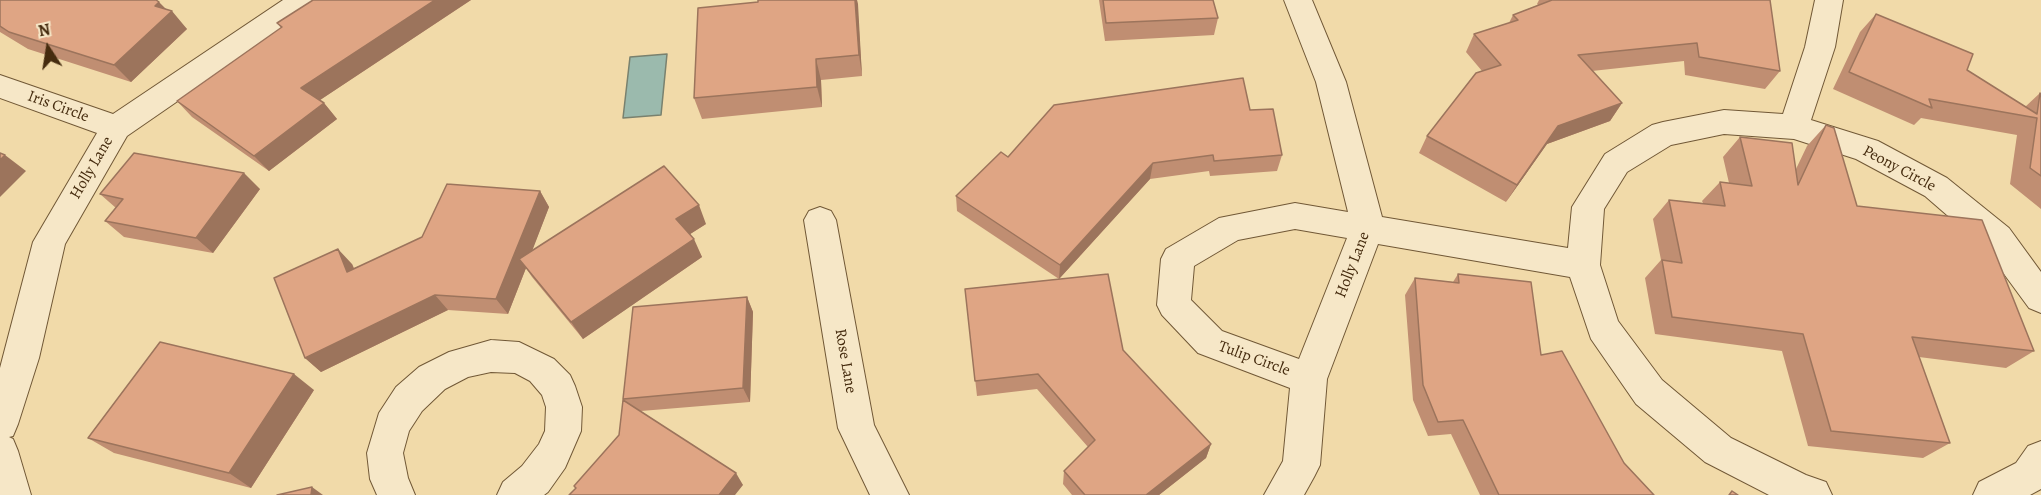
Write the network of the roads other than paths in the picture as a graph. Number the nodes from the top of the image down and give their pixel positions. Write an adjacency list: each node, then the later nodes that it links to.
1 (304, 0): 6 (street, Holly Lane)
2 (1298, 0): 8 (street, Holly Lane)
3 (1829, 0): 5 (street)
4 (0, 86): 6 (street, Iris Circle)
5 (1794, 127): 9 (street, Peony Circle); 10 (street, Peony Circle)
6 (116, 128): 12 (street, Holly Lane)
7 (820, 220): 18 (street, Rose Lane)
8 (1368, 227): 9 (street); 11 (street, Holly Lane); 11 (street, Tulip Circle)
9 (1583, 265): 20 (street, Peony Circle)
10 (2041, 297)
11 (1309, 379): 19 (street, Holly Lane)
12 (0, 424)
13 (0, 451): 15 (street)
14 (2041, 458): 21 (street)
15 (12, 495)
16 (396, 495): 17 (street)
17 (516, 495)
18 (890, 495)
19 (1283, 495)
20 (1813, 495)
21 (1992, 495)

